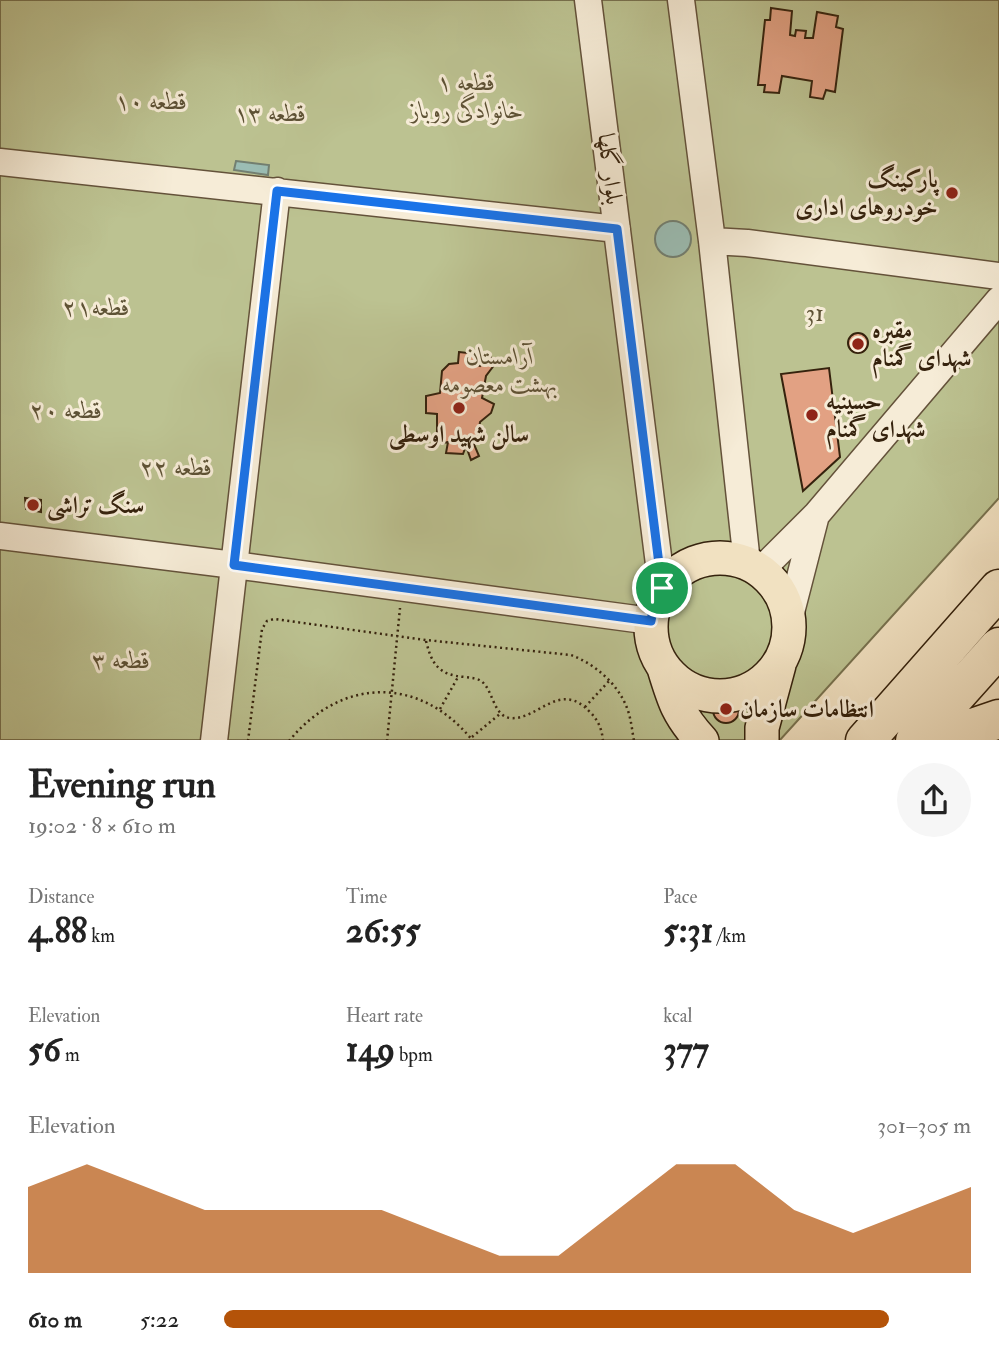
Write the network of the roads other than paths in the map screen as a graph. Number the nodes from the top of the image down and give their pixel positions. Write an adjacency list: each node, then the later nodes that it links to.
1 (588, 0): 5 (lane, بلوار گلها)
2 (681, 0): 6 (lane)
3 (0, 162): 4 (lane)
4 (277, 191): 5 (lane); 11 (lane)
5 (617, 229): 13 (lane, بلوار گلها)
6 (712, 241): 7 (lane); 12 (lane)
7 (999, 276)
8 (999, 300): 9 (lane)
9 (817, 514): 12 (lane); 15 (lane)
10 (0, 536): 11 (lane)
11 (234, 565): 16 (lane); 22 (lane)
12 (754, 566): 13 (main road); 15 (main road)
13 (662, 588): 16 (main road)
14 (999, 589): 26 (highway)
15 (789, 620): 18 (main road)
16 (651, 621): 19 (main road)
17 (999, 647): 27 (highway)
18 (779, 665): 19 (main road); 25 (main road)
19 (664, 668): 20 (main road)
20 (675, 703): 23 (lane); 24 (main road)
21 (999, 719): 28 (highway)
22 (214, 740)
23 (677, 740)
24 (702, 740)
25 (762, 740)
26 (865, 740)
27 (915, 740)
28 (948, 740)

